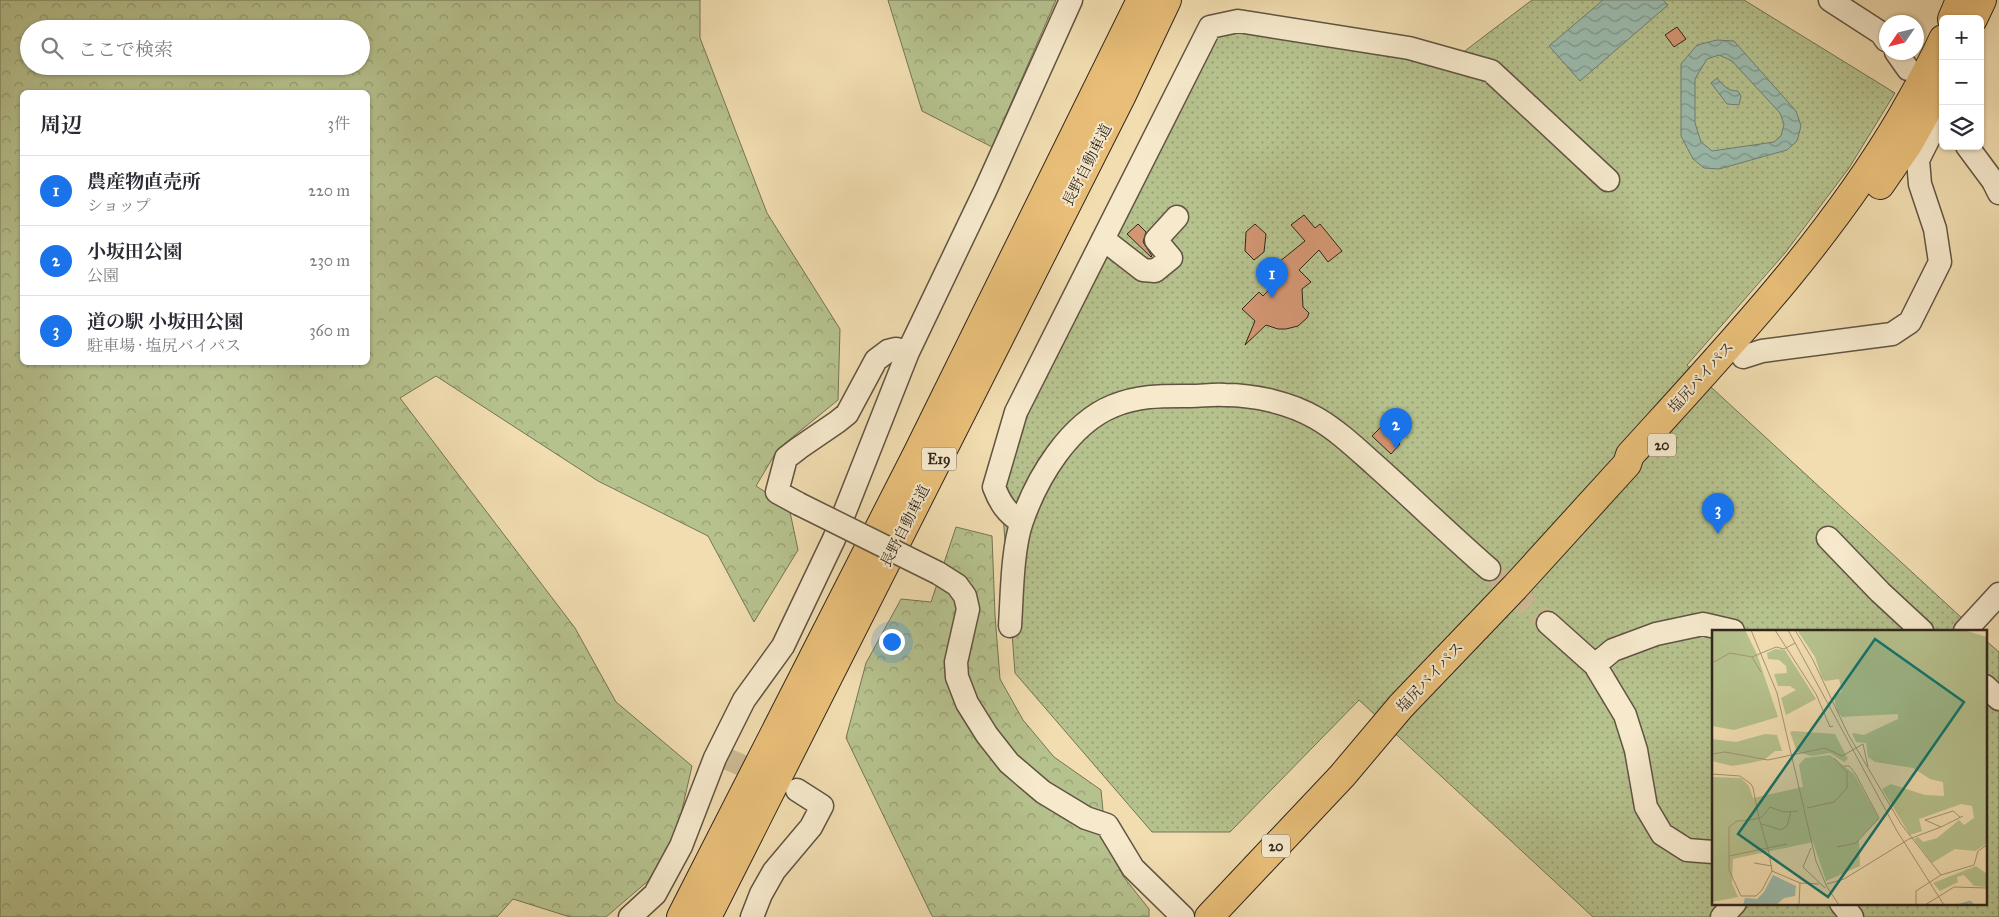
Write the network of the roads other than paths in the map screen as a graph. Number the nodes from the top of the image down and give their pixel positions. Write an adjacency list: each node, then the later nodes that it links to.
1 (1072, 0): 18 (street)
2 (1141, 0): 38 (highway, 長野自動車道 / E19)
3 (1168, 0): 39 (highway, 長野自動車道 / E19)
4 (1830, 0): 9 (street)
5 (1960, 0): 7 (highway)
6 (1982, 0): 8 (highway)
7 (1954, 15)
8 (1975, 15)
9 (1879, 32)
10 (1939, 47): 32 (highway, 塩尻バイパス / 20)
11 (1939, 89): 19 (highway, 塩尻バイパス / 20)
12 (1939, 118): 19 (street)
13 (1970, 150): 15 (street)
14 (1608, 180): 17 (street)
15 (1999, 193)
16 (1177, 217): 17 (street)
17 (1103, 239): 20 (street)
18 (908, 352): 37 (street); 41 (street, bridge)
19 (1743, 357): 32 (highway, 塩尻バイパス / 20)
20 (1021, 522): 22 (street); 25 (street)
21 (1828, 538): 27 (street)
22 (1489, 569)
23 (1999, 594): 28 (street)
24 (1548, 623): 29 (street)
25 (1010, 626)
26 (1729, 630): 29 (street)
27 (1921, 630)
28 (1966, 630)
29 (1595, 666): 34 (street)
30 (1986, 687): 31 (street)
31 (1999, 699)
32 (1342, 776): 42 (highway, 塩尻バイパス / 20)
33 (797, 790): 40 (street)
34 (1712, 852)
35 (1734, 904): 43 (street)
36 (1841, 904): 44 (street)
37 (630, 917)
38 (681, 917)
39 (707, 917)
40 (752, 917)
41 (1183, 917)
42 (1209, 917)
43 (1722, 917)
44 (1852, 917)

